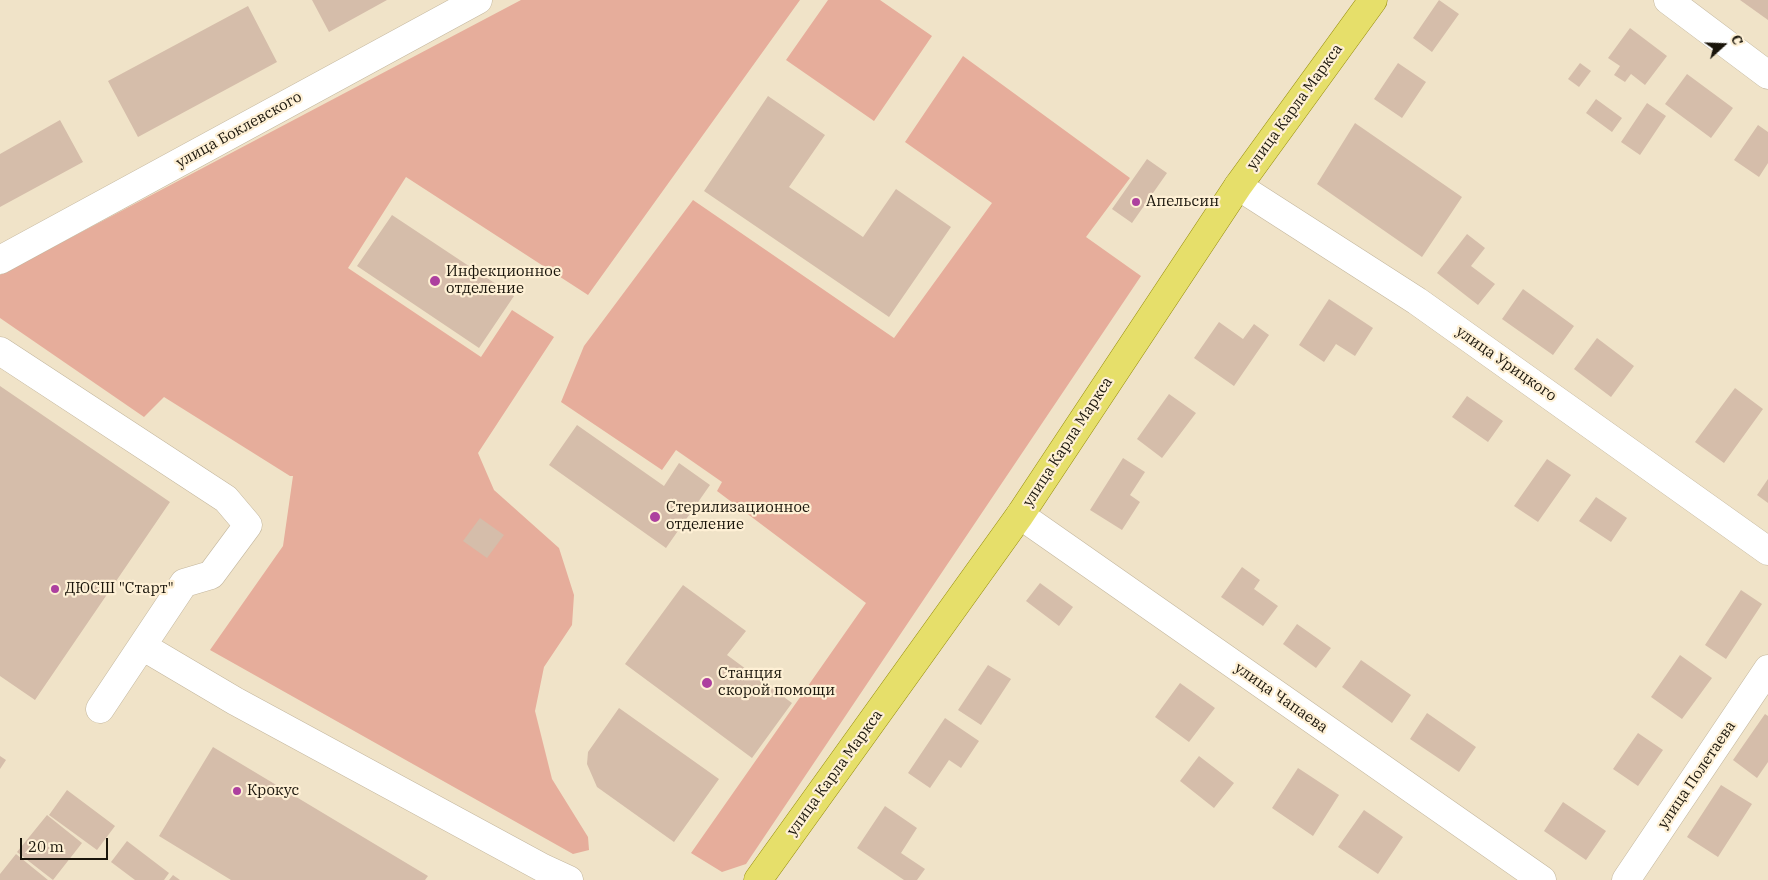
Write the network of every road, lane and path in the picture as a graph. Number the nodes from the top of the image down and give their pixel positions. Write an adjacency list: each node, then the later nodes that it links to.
1 (478, 0): 6 (street, улица Боклевского)
2 (1373, 0): 5 (main road, улица Карла Маркса)
3 (1668, 0): 4 (street)
4 (1768, 75)
5 (1238, 186): 8 (main road, улица Карла Маркса); 9 (street, улица Урицкого)
6 (0, 260)
7 (0, 351): 10 (street)
8 (1020, 515): 14 (main road, улица Карла Маркса); 15 (street, улица Чапаева)
9 (1768, 551)
10 (142, 646): 12 (street); 13 (street)
11 (1768, 669): 16 (street, улица Полетаева)
12 (100, 710)
13 (569, 880)
14 (758, 880)
15 (1542, 880)
16 (1626, 880)

